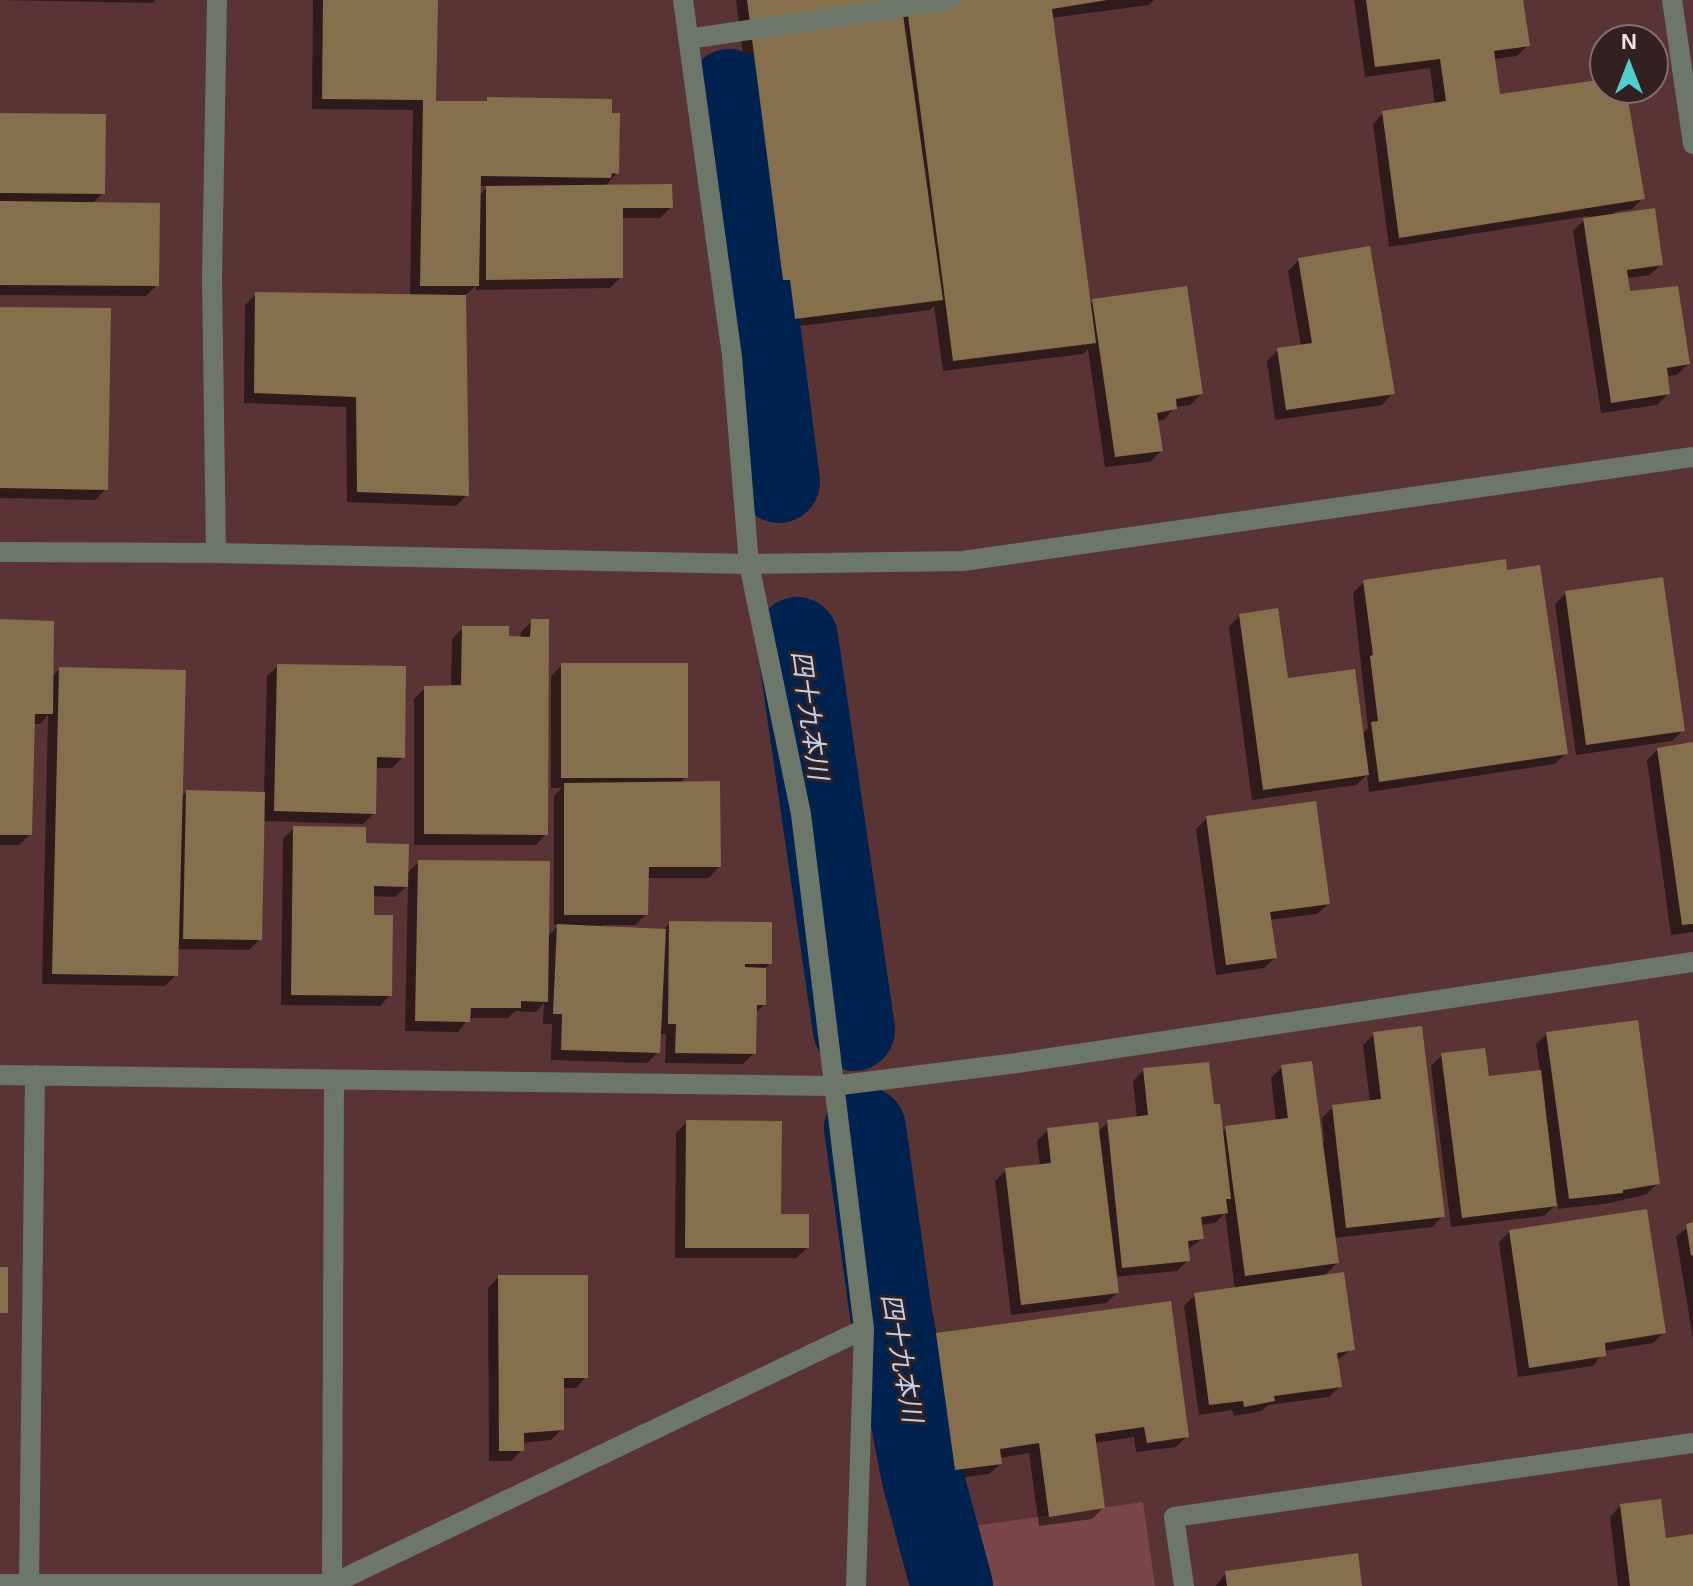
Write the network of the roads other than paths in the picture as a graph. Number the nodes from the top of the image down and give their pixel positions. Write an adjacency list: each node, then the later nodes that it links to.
1 (217, 0): 9 (street)
2 (683, 0): 5 (street)
3 (950, 0): 5 (street)
4 (1672, 0): 6 (street)
5 (688, 39): 10 (street)
6 (1693, 144)
7 (1693, 457): 10 (street)
8 (0, 552): 9 (street)
9 (216, 553): 10 (street)
10 (749, 564): 15 (street)
11 (1693, 962): 15 (street)
12 (0, 1075): 13 (street)
13 (35, 1075): 14 (street); 19 (street)
14 (334, 1080): 15 (street); 20 (street)
15 (833, 1086): 16 (street)
16 (864, 1329): 20 (street); 21 (street)
17 (1693, 1443): 22 (street)
18 (0, 1584): 19 (street)
19 (29, 1584): 20 (street)
20 (332, 1584)
21 (856, 1586)
22 (1184, 1586)

